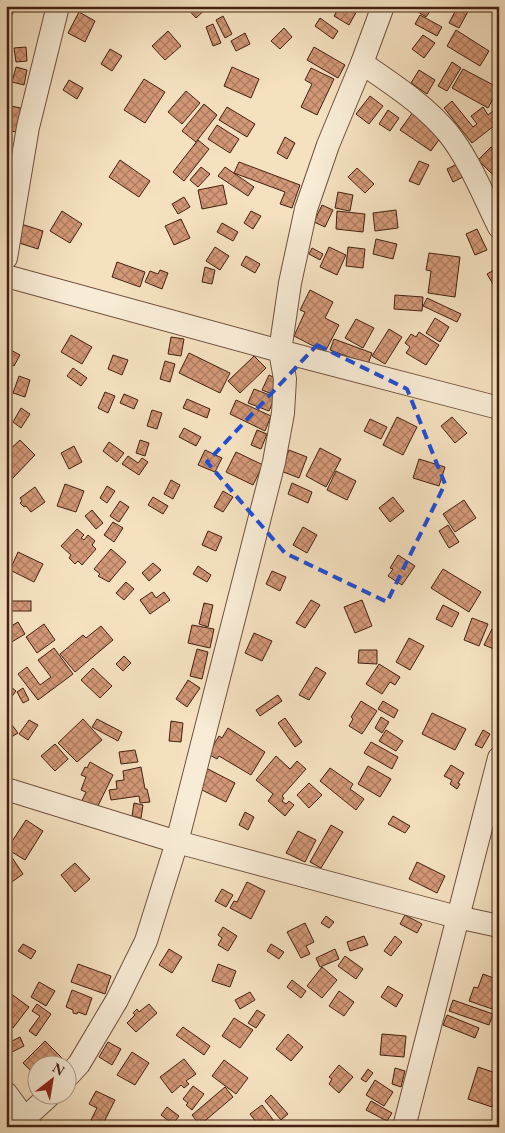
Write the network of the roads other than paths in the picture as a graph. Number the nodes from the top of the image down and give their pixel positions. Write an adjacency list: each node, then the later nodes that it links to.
1 (58, 6): 5 (street)
2 (382, 6): 3 (street)
3 (362, 63): 4 (street); 7 (street)
4 (499, 227)
5 (6, 258)
6 (6, 276): 7 (street)
7 (280, 352): 8 (street); 11 (street)
8 (499, 408)
9 (499, 758): 12 (street)
10 (6, 789): 11 (street)
11 (177, 842): 12 (street); 14 (street)
12 (457, 917): 13 (street); 18 (street)
13 (499, 926)
14 (78, 1065)
15 (6, 1093): 17 (street)
16 (41, 1106): 17 (street)
17 (28, 1123)
18 (404, 1127)

